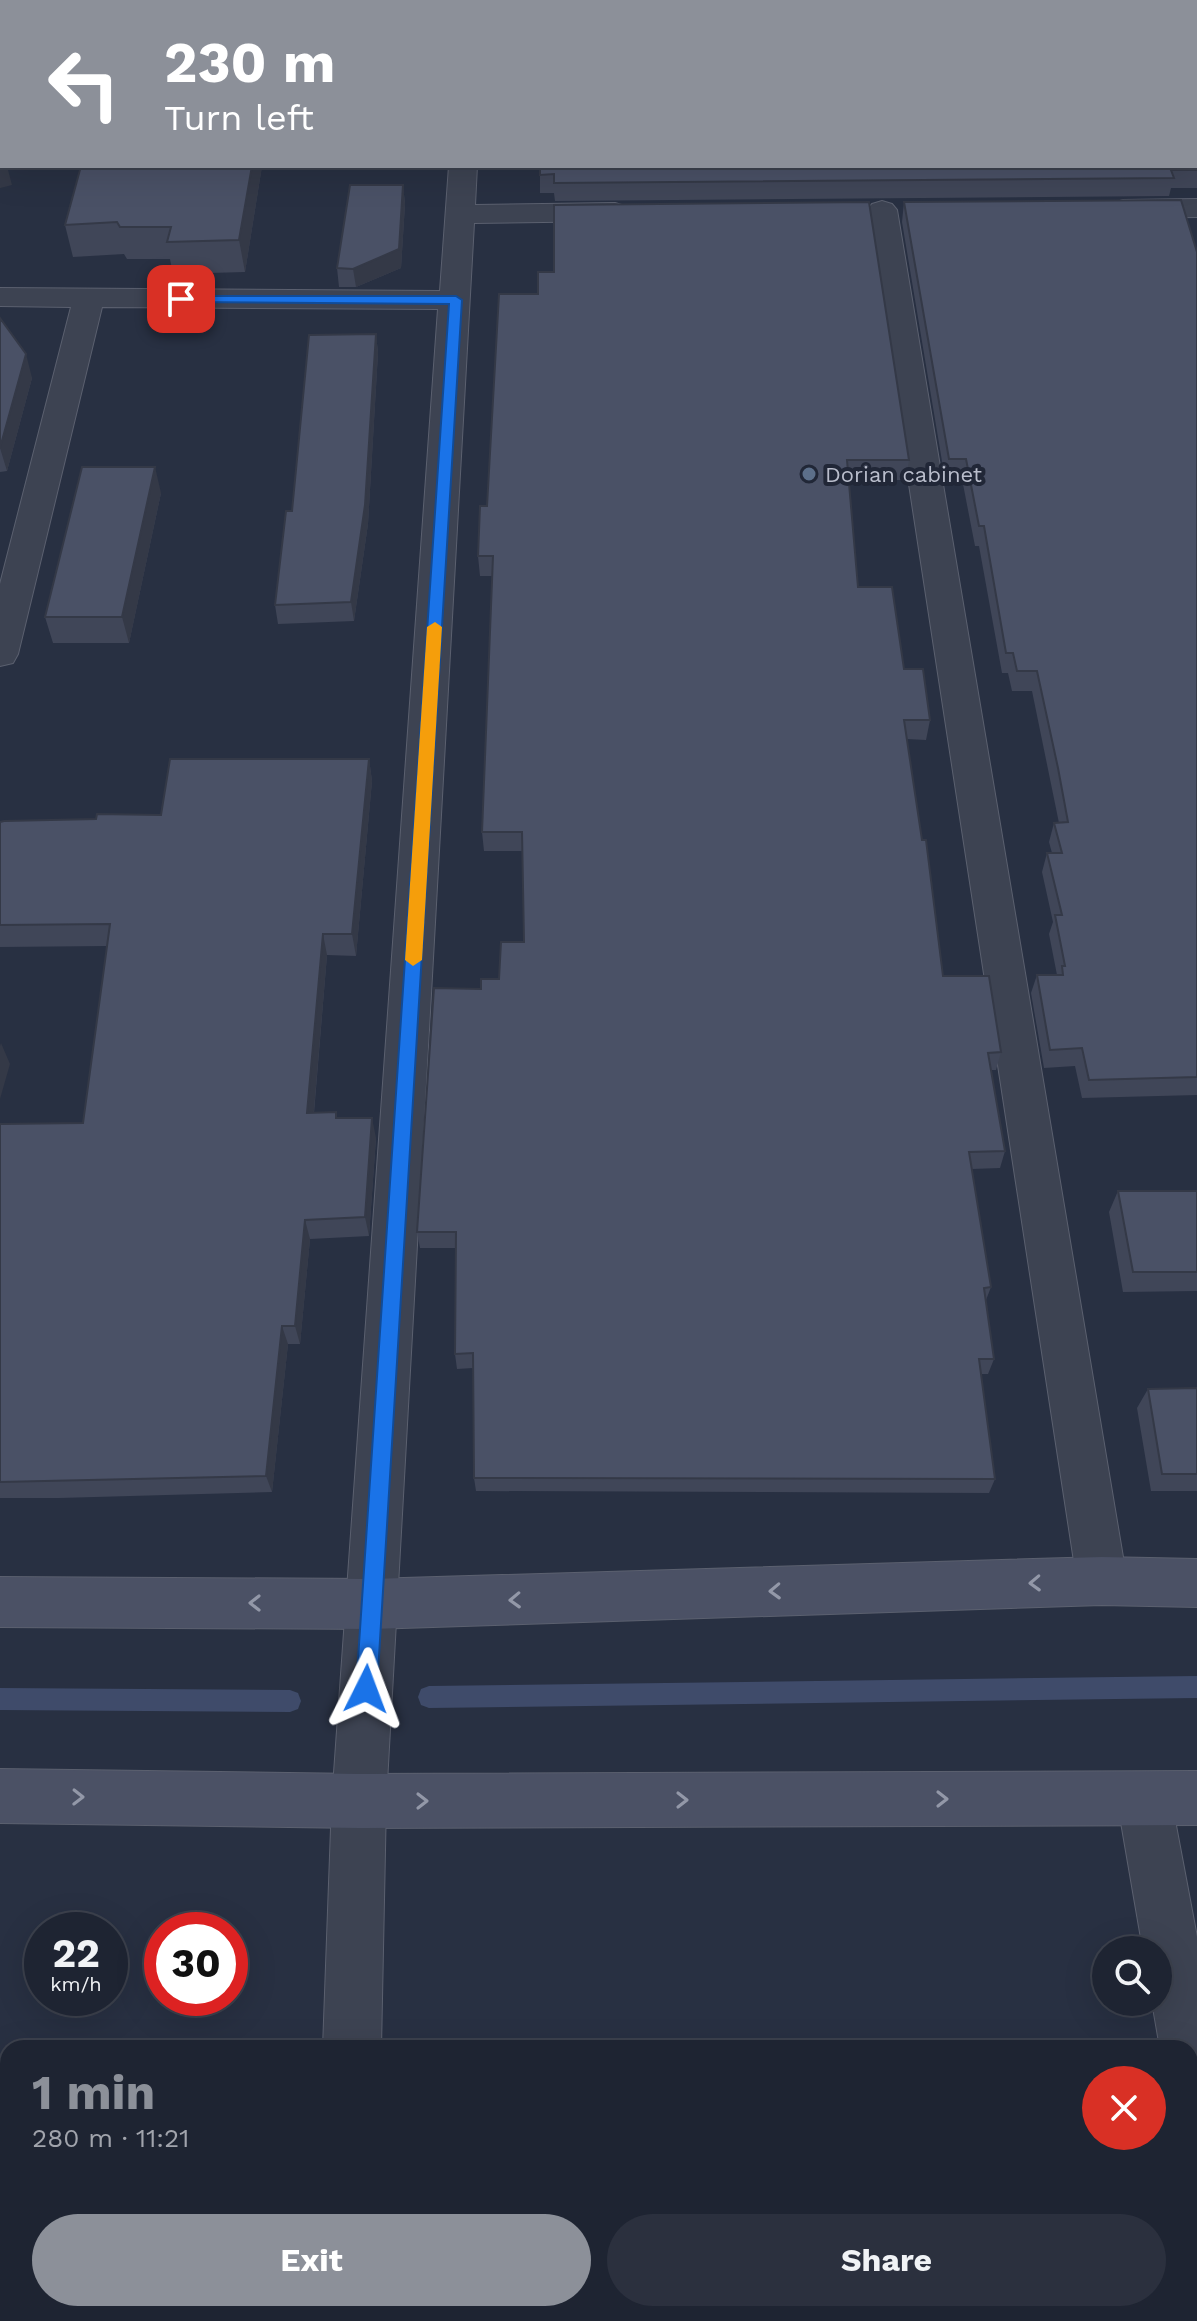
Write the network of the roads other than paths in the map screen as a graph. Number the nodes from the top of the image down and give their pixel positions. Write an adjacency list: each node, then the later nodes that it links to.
1 (463, 168): 6 (street)
2 (1197, 208): 3 (street)
3 (1102, 209)
4 (882, 210): 11 (street)
5 (648, 212): 6 (street)
6 (461, 214): 9 (street)
7 (0, 297): 8 (street)
8 (89, 298): 9 (street); 10 (street)
9 (456, 300): 14 (street)
10 (0, 654)
11 (1102, 1581): 12 (street); 14 (street, one-way to 14)
12 (1197, 1583)
13 (0, 1602): 14 (street, one-way to 13)
14 (371, 1604): 18 (street)
15 (0, 1796): 18 (street, one-way to 18)
16 (1197, 1798): 17 (street)
17 (1144, 1799): 18 (street, one-way to 17); 20 (street)
18 (359, 1801): 19 (street)
19 (352, 2040)
20 (1188, 2040)

